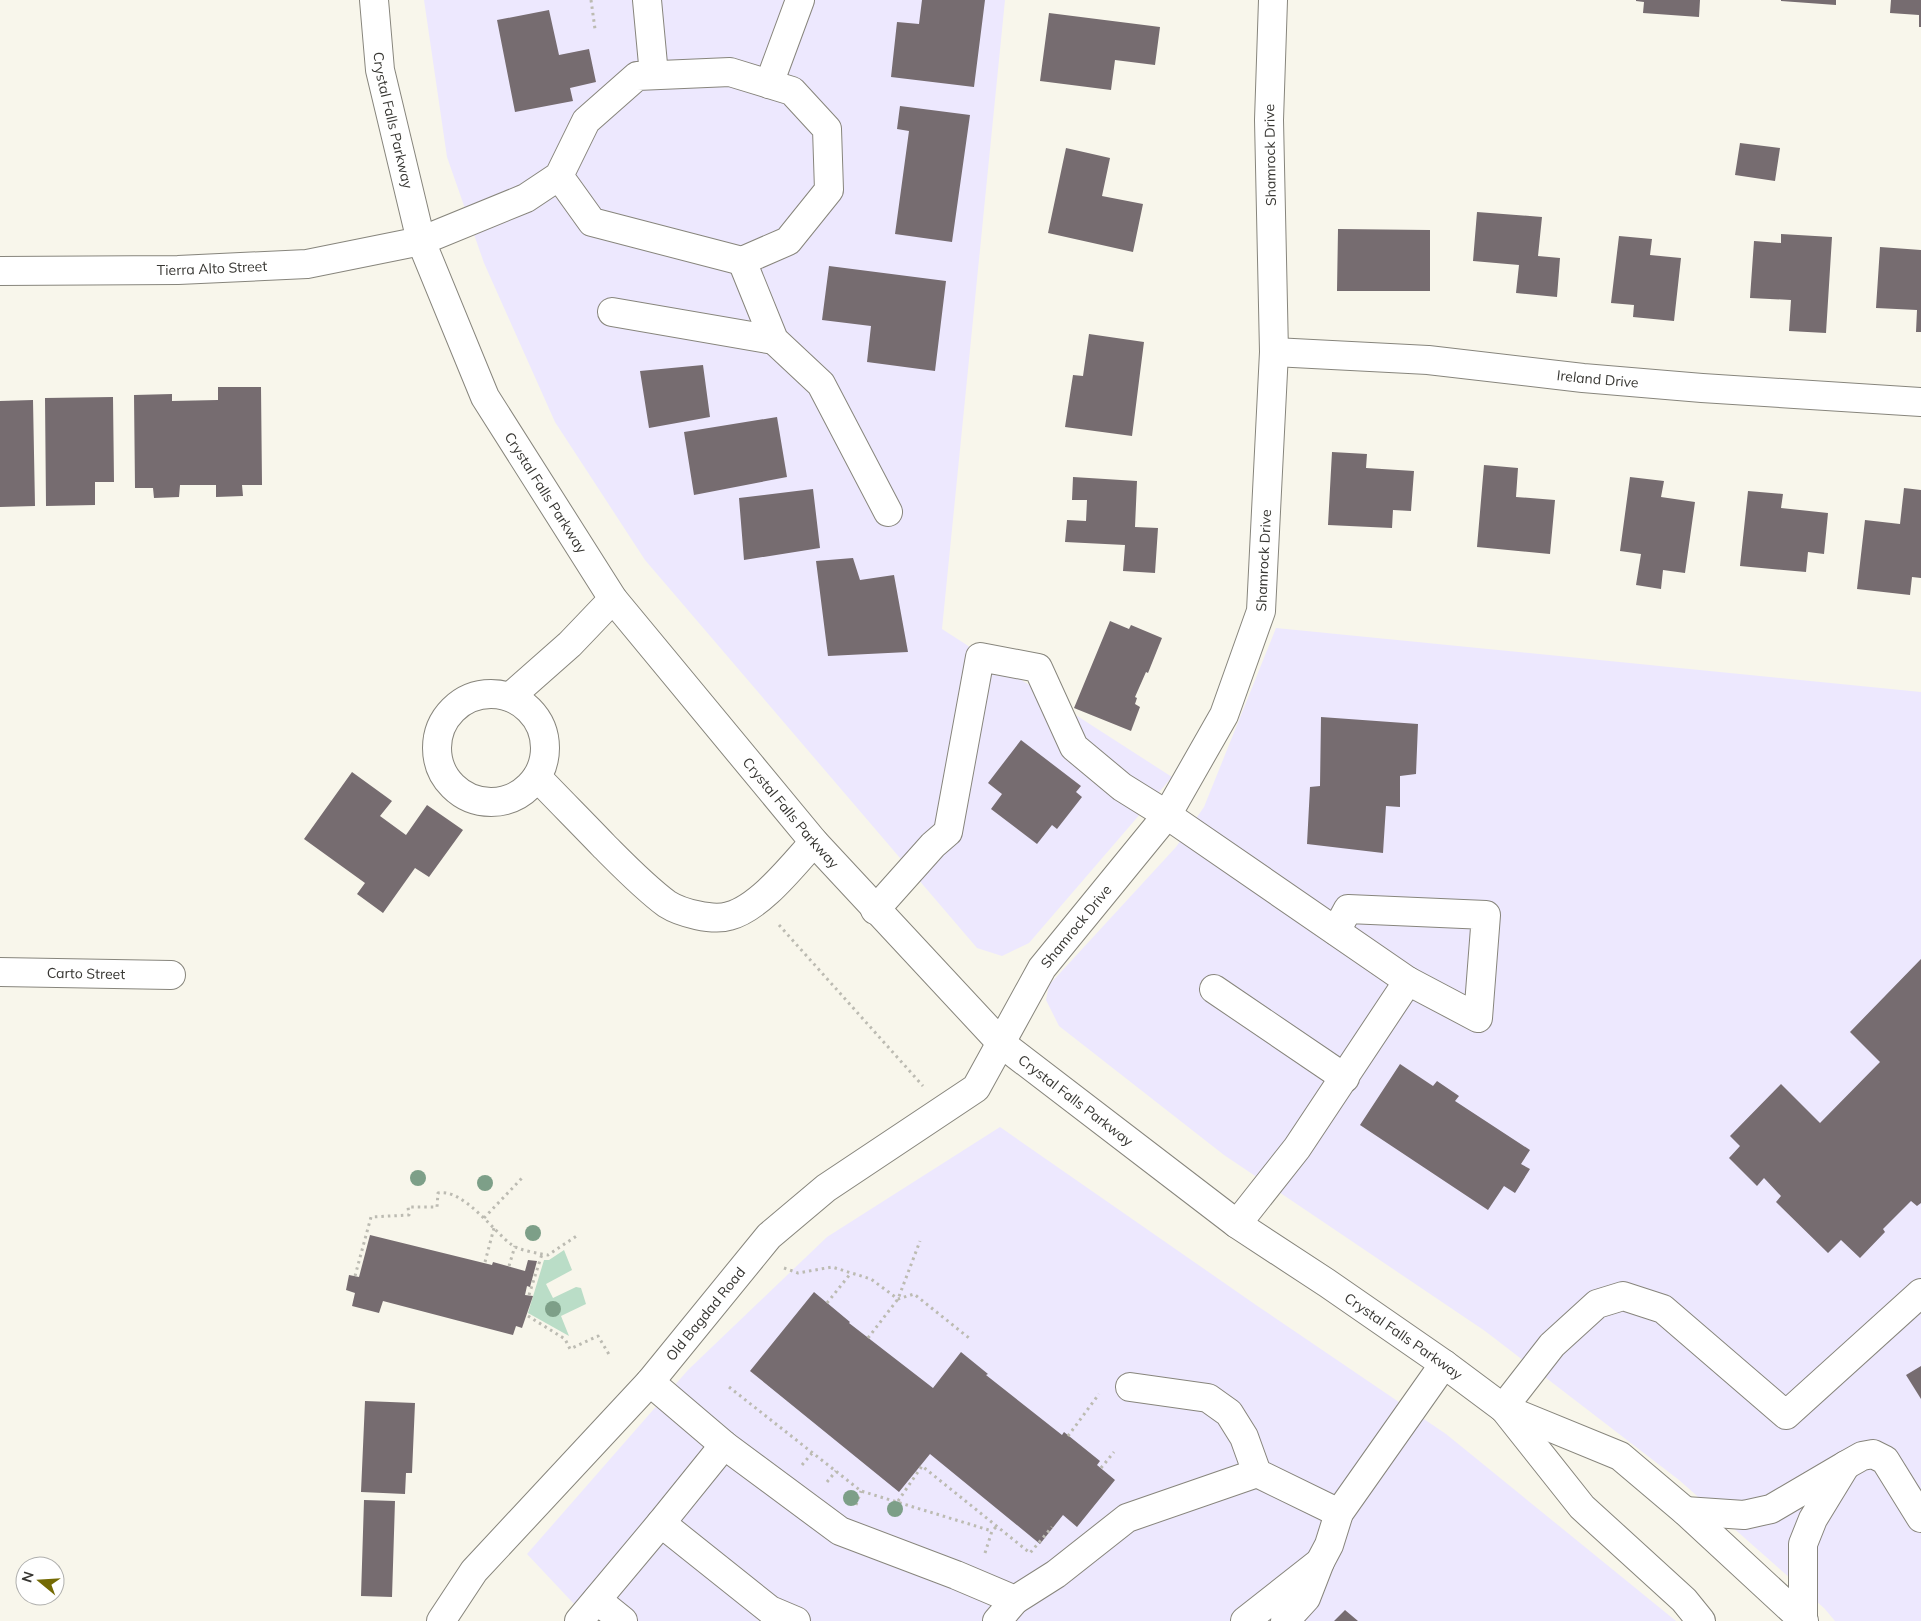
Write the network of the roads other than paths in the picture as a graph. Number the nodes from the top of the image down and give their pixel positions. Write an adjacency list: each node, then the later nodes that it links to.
1 (374, 0): 8 (street, Crystal Falls Parkway)
2 (647, 0): 5 (street)
3 (800, 0): 6 (street)
4 (1273, 0): 13 (street, Shamrock Drive)
5 (654, 75): 6 (street); 7 (street)
6 (769, 84): 9 (street)
7 (559, 176): 8 (street, Tierra Alto Street); 9 (street)
8 (421, 241): 10 (street, Tierra Alto Street); 16 (street, Crystal Falls Parkway)
9 (742, 261): 12 (street)
10 (0, 271)
11 (612, 312): 12 (street)
12 (774, 340): 15 (street)
13 (1274, 352): 14 (street, Ireland Drive); 19 (street, Shamrock Drive)
14 (1921, 402)
15 (888, 512)
16 (613, 600): 17 (street); 20 (street, Crystal Falls Parkway)
17 (510, 697): 18 (street); 18 (street)
18 (537, 777): 20 (street)
19 (1168, 815): 21 (street); 22 (street); 27 (street, Shamrock Drive)
20 (814, 842): 21 (street, Crystal Falls Parkway)
21 (875, 910): 27 (street, Crystal Falls Parkway)
22 (1336, 931): 25 (street); 25 (street)
23 (0, 972): 24 (street, Carto Street)
24 (171, 975)
25 (1408, 981): 28 (street)
26 (1214, 989): 28 (street)
27 (1002, 1044): 29 (street, Crystal Falls Parkway); 32 (street, Old Bagdad Road)
28 (1345, 1078): 29 (street)
29 (1236, 1224): 31 (street, Crystal Falls Parkway)
30 (1921, 1292): 34 (street)
31 (1444, 1364): 34 (street, Crystal Falls Parkway); 39 (street)
32 (650, 1382): 35 (street); 47 (street, Old Bagdad Road)
33 (1130, 1387): 37 (street)
34 (1503, 1408): 38 (street, Crystal Falls Parkway); 54 (street, Crystal Falls Parkway)
35 (724, 1445): 41 (street); 44 (street)
36 (1846, 1465): 38 (street); 40 (street); 46 (street)
37 (1257, 1473): 39 (street); 44 (street)
38 (1685, 1511): 46 (street, Crystal Falls Parkway)
39 (1339, 1512): 42 (street)
40 (1921, 1518)
41 (661, 1523): 43 (street); 50 (street)
42 (1320, 1562): 45 (street); 52 (street)
43 (597, 1600): 48 (street); 49 (street)
44 (1015, 1600): 51 (street)
45 (1304, 1609): 53 (street)
46 (1804, 1620)
47 (440, 1621)
48 (579, 1621)
49 (623, 1621)
50 (796, 1621)
51 (997, 1621)
52 (1245, 1621)
53 (1285, 1621)
54 (1701, 1621)

